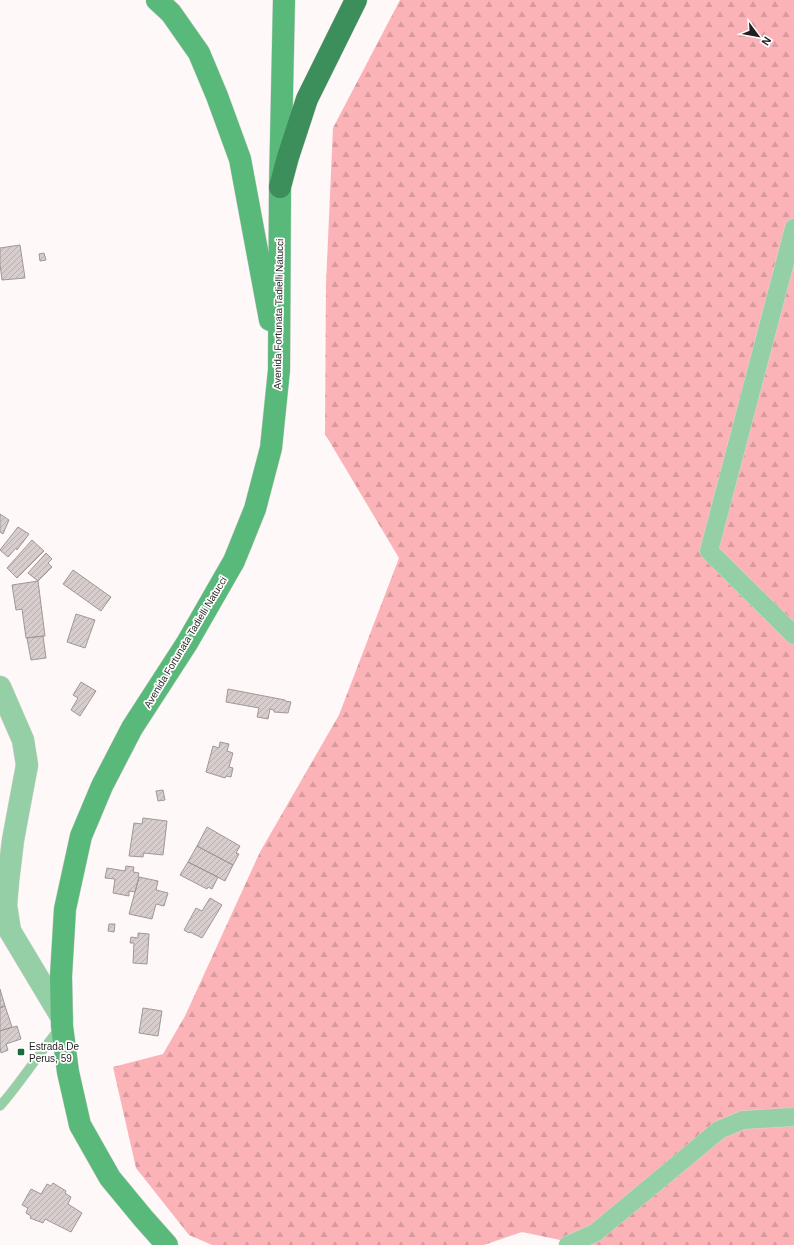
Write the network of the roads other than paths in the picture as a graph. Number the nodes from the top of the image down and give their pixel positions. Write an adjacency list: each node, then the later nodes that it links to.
1 (157, 0): 6 (main road)
2 (284, 0): 4 (main road, Avenida Fortunata Tadielli Natucci)
3 (356, 0): 4 (highway)
4 (280, 187): 6 (main road, Avenida Fortunata Tadielli Natucci)
5 (794, 228): 7 (street)
6 (279, 370): 9 (main road, Avenida Fortunata Tadielli Natucci)
7 (794, 634)
8 (0, 687): 9 (street)
9 (62, 1022): 10 (lane); 12 (main road, Avenida Fortunata Tadielli Natucci)
10 (0, 1106)
11 (794, 1117): 13 (street)
12 (167, 1245)
13 (568, 1245)

